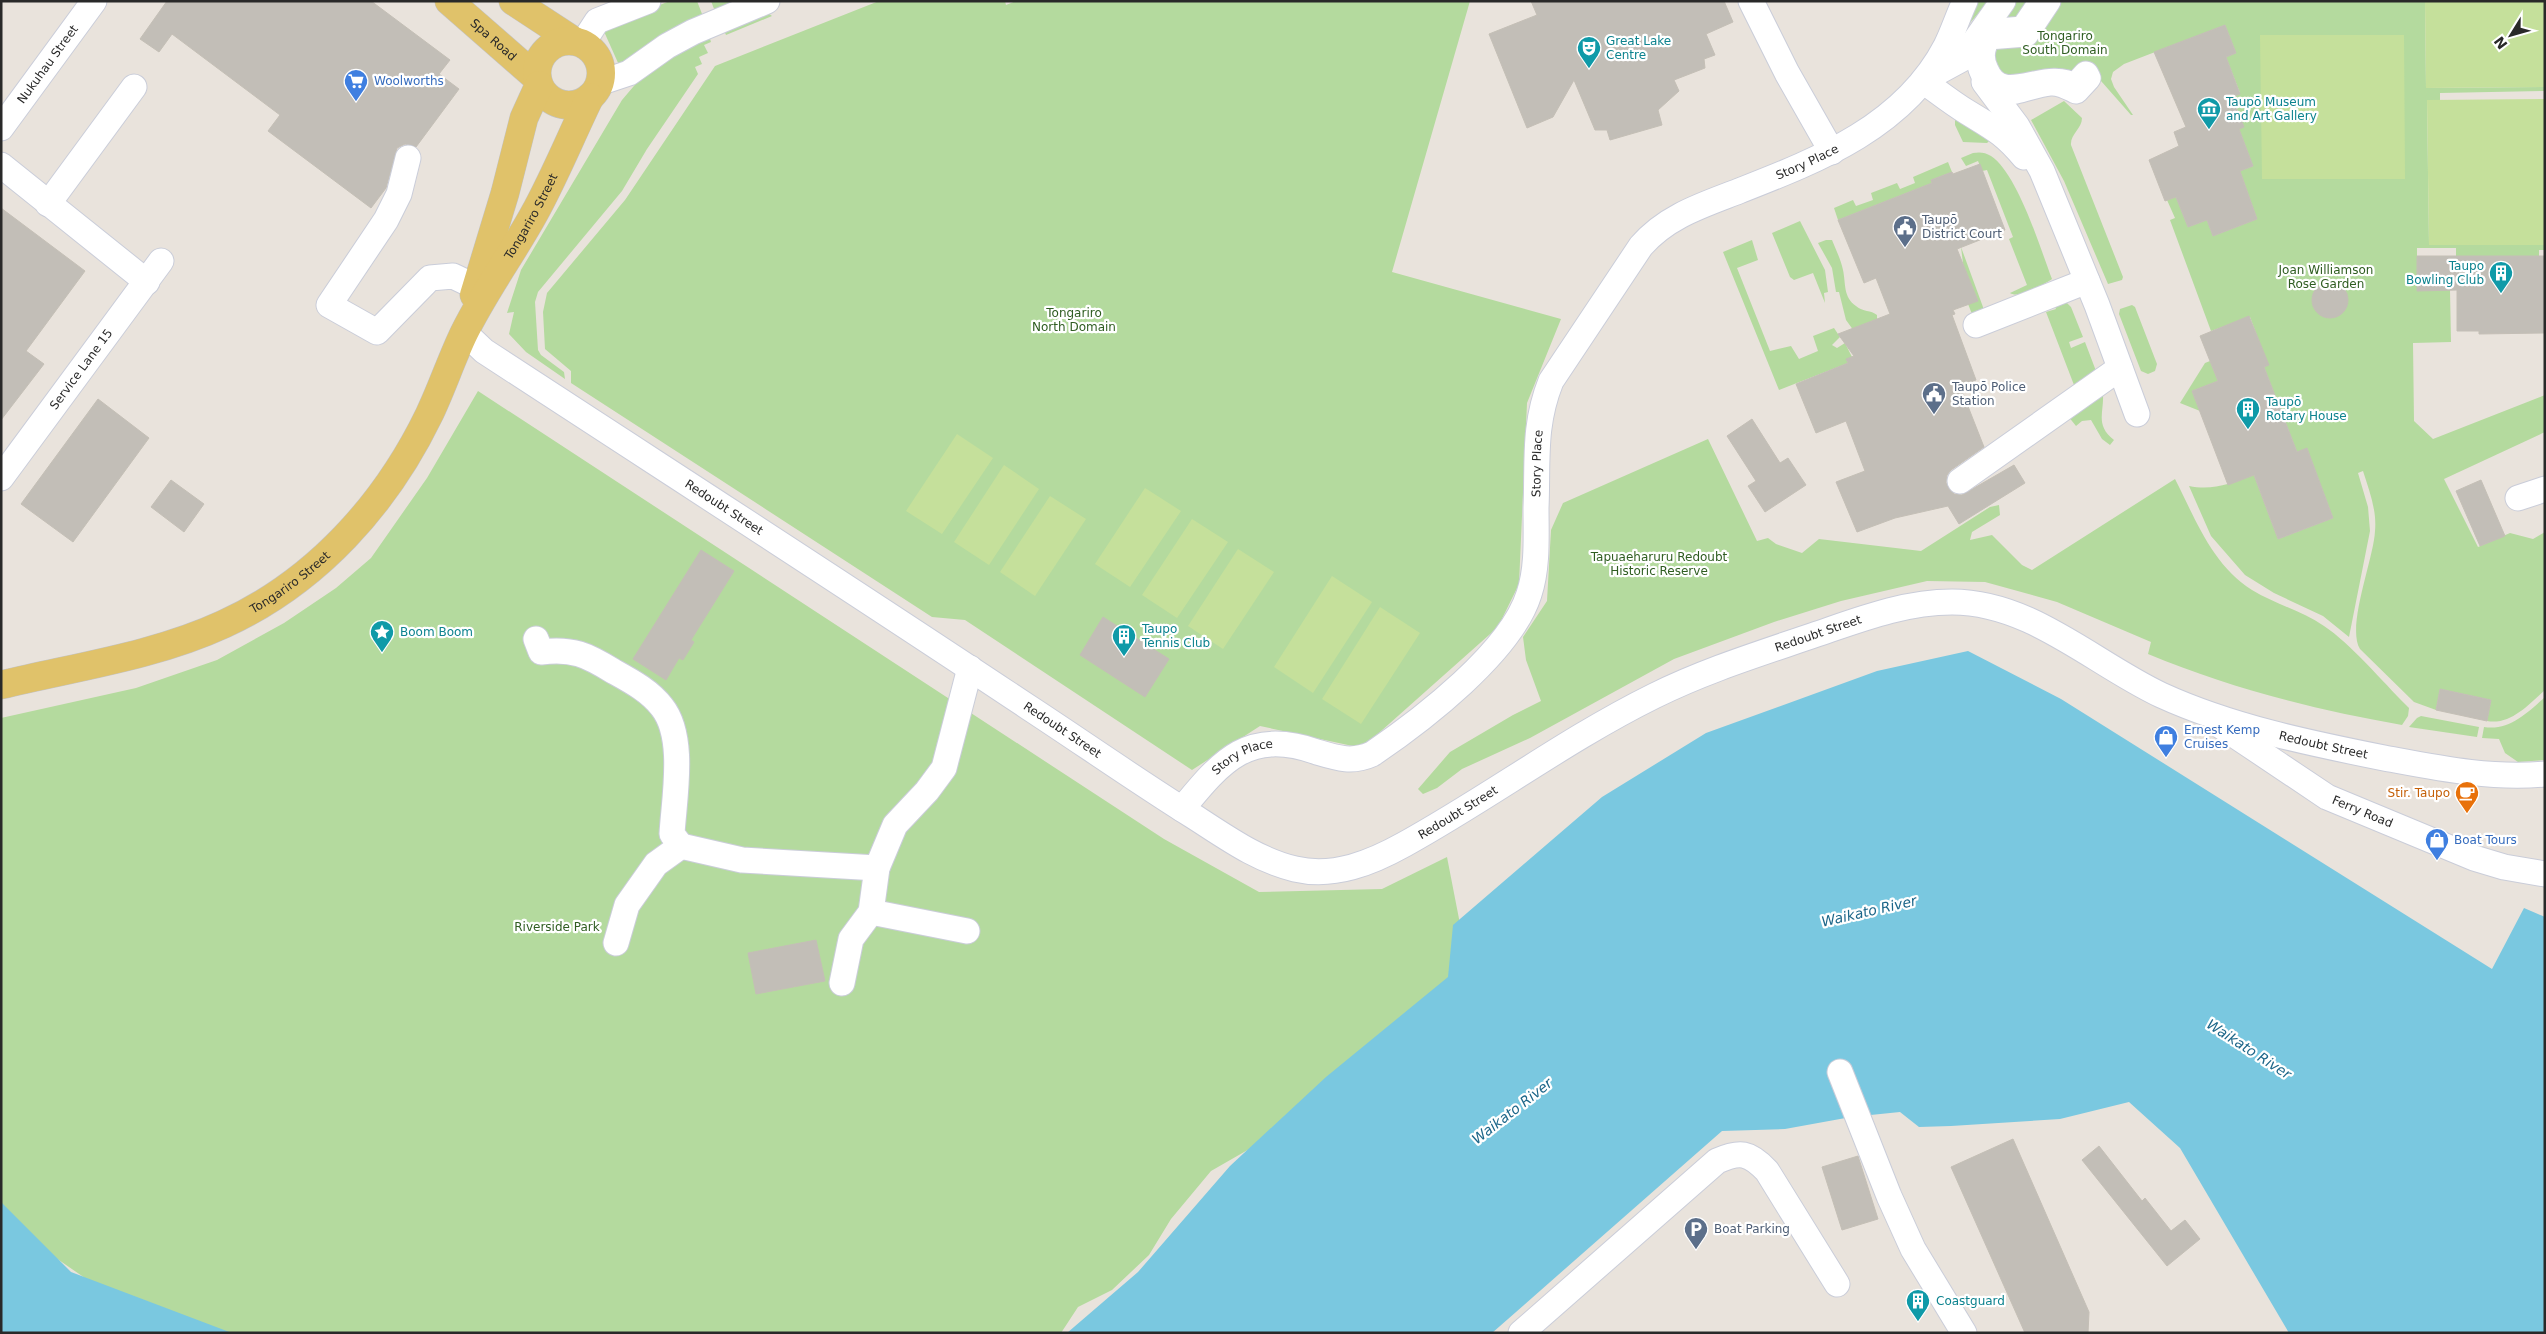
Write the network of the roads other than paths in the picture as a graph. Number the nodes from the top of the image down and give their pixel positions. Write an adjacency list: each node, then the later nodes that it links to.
1 (94, 1): 17 (street, Nukuhau Street)
2 (449, 1): 13 (main road, Spa Road)
3 (513, 1): 11 (main road)
4 (648, 1): 11 (street)
5 (767, 1): 16 (street)
6 (1752, 1): 18 (street)
7 (1965, 1): 12 (street, Story Place)
8 (2003, 1): 12 (street, Story Place)
9 (2042, 1): 10 (street)
10 (2048, 1)
11 (578, 43): 13 (main road); 16 (main road)
12 (1954, 53): 14 (street, Story Place); 22 (street)
13 (538, 81): 16 (main road); 26 (main road, Tongariro Street)
14 (1923, 81): 18 (street, Story Place); 22 (street)
15 (134, 87): 21 (street)
16 (595, 90): 28 (main road, Tongariro Street)
17 (1, 128)
18 (1832, 152): 40 (street, Story Place)
19 (408, 158): 26 (street)
20 (1, 165): 21 (street)
21 (48, 204): 25 (street)
22 (2057, 209): 24 (street)
23 (161, 261): 25 (street, Service Lane 15)
24 (2087, 281): 27 (street); 29 (street)
25 (147, 282): 31 (street, Service Lane 15)
26 (476, 287): 28 (main road, Tongariro Street)
27 (1976, 325)
28 (464, 332): 36 (street, Redoubt Street); 37 (main road, Tongariro Street)
29 (2120, 368): 30 (street); 32 (street)
30 (2138, 414)
31 (1, 478)
32 (1960, 481)
33 (2545, 489): 34 (street)
34 (2518, 498)
35 (536, 639): 41 (street)
36 (970, 668): 40 (street, Redoubt Street); 42 (street)
37 (1, 685)
38 (2198, 710): 39 (street, Redoubt Street); 40 (street, Redoubt Street); 43 (street, Ferry Road)
39 (2545, 774)
40 (1182, 809)
41 (680, 846): 42 (street); 46 (street)
42 (877, 868): 44 (street)
43 (2545, 874)
44 (871, 912): 45 (street); 47 (street)
45 (967, 931)
46 (616, 943)
47 (842, 983)
48 (1840, 1072): 51 (street)
49 (1837, 1284): 50 (street)
50 (1521, 1333)
51 (1964, 1333)

